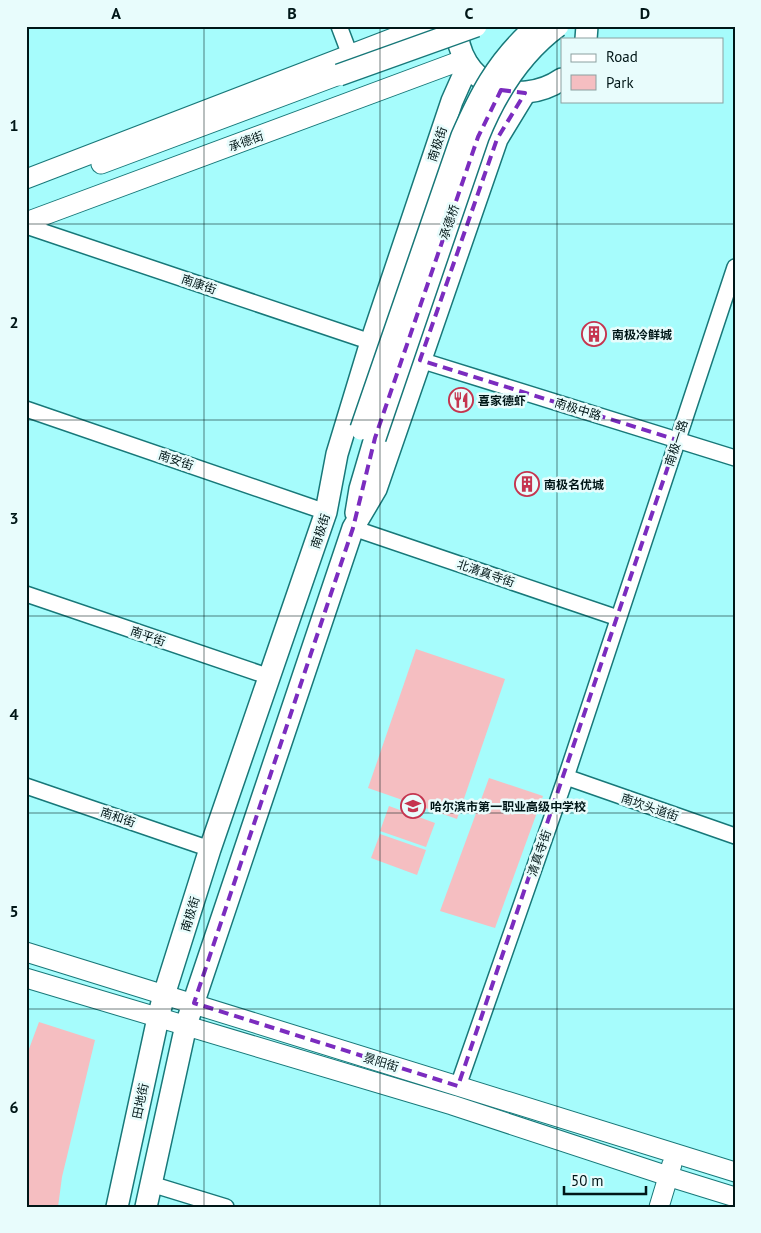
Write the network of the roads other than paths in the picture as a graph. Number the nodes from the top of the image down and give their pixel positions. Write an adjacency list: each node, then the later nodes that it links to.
1 (340, 26): 7 (street)
2 (424, 26): 7 (main road)
3 (457, 26): 8 (highway)
4 (476, 26): 9 (highway, bridge)
5 (536, 26): 18 (highway, 承德桥, bridge)
6 (558, 26): 18 (highway, 承德桥, bridge)
7 (350, 55): 12 (main road)
8 (466, 62): 11 (highway); 13 (main road, 承德街); 15 (highway, 南极街)
9 (339, 76): 12 (main road)
10 (561, 80): 11 (highway)
11 (525, 93): 16 (highway)
12 (28, 187)
13 (26, 224): 15 (street, 南康街)
14 (735, 267): 19 (street, 南极一路)
15 (371, 342): 21 (highway, 南极街)
16 (420, 360): 19 (street, 南极中路); 22 (highway)
17 (26, 409): 21 (street, 南安街)
18 (368, 434): 21 (highway); 22 (highway)
19 (677, 440): 20 (street, 南极中路); 24 (street, 南极一路)
20 (735, 458)
21 (326, 512): 25 (highway, 南极街)
22 (353, 528): 24 (street, 北清真寺街); 33 (highway)
23 (26, 594): 25 (street, 南平街)
24 (618, 618): 26 (street, 清真寺街)
25 (270, 677): 29 (highway, 南极街)
26 (566, 777): 28 (street, 南坎头道街); 36 (street, 清真寺街)
27 (26, 786): 29 (street, 南和街)
28 (735, 836)
29 (210, 849): 32 (highway, 南极街)
30 (26, 952): 32 (main road, 景阳街)
31 (26, 978): 34 (main road, 景阳街)
32 (164, 995): 33 (main road, 景阳街); 34 (highway, 田地街)
33 (194, 1003): 35 (highway); 36 (main road, 景阳街)
34 (158, 1018): 35 (main road, 景阳街); 42 (highway, 田地街)
35 (186, 1026): 39 (main road, 景阳街); 40 (highway)
36 (458, 1086): 37 (main road, 景阳街)
37 (681, 1156): 38 (main road, 景阳街); 39 (main road)
38 (735, 1172)
39 (675, 1178): 41 (main road, 景阳街); 45 (main road); 46 (main road)
40 (151, 1184): 43 (highway); 44 (street)
41 (735, 1197)
42 (117, 1207)
43 (146, 1207)
44 (226, 1207)
45 (660, 1207)
46 (672, 1207)

